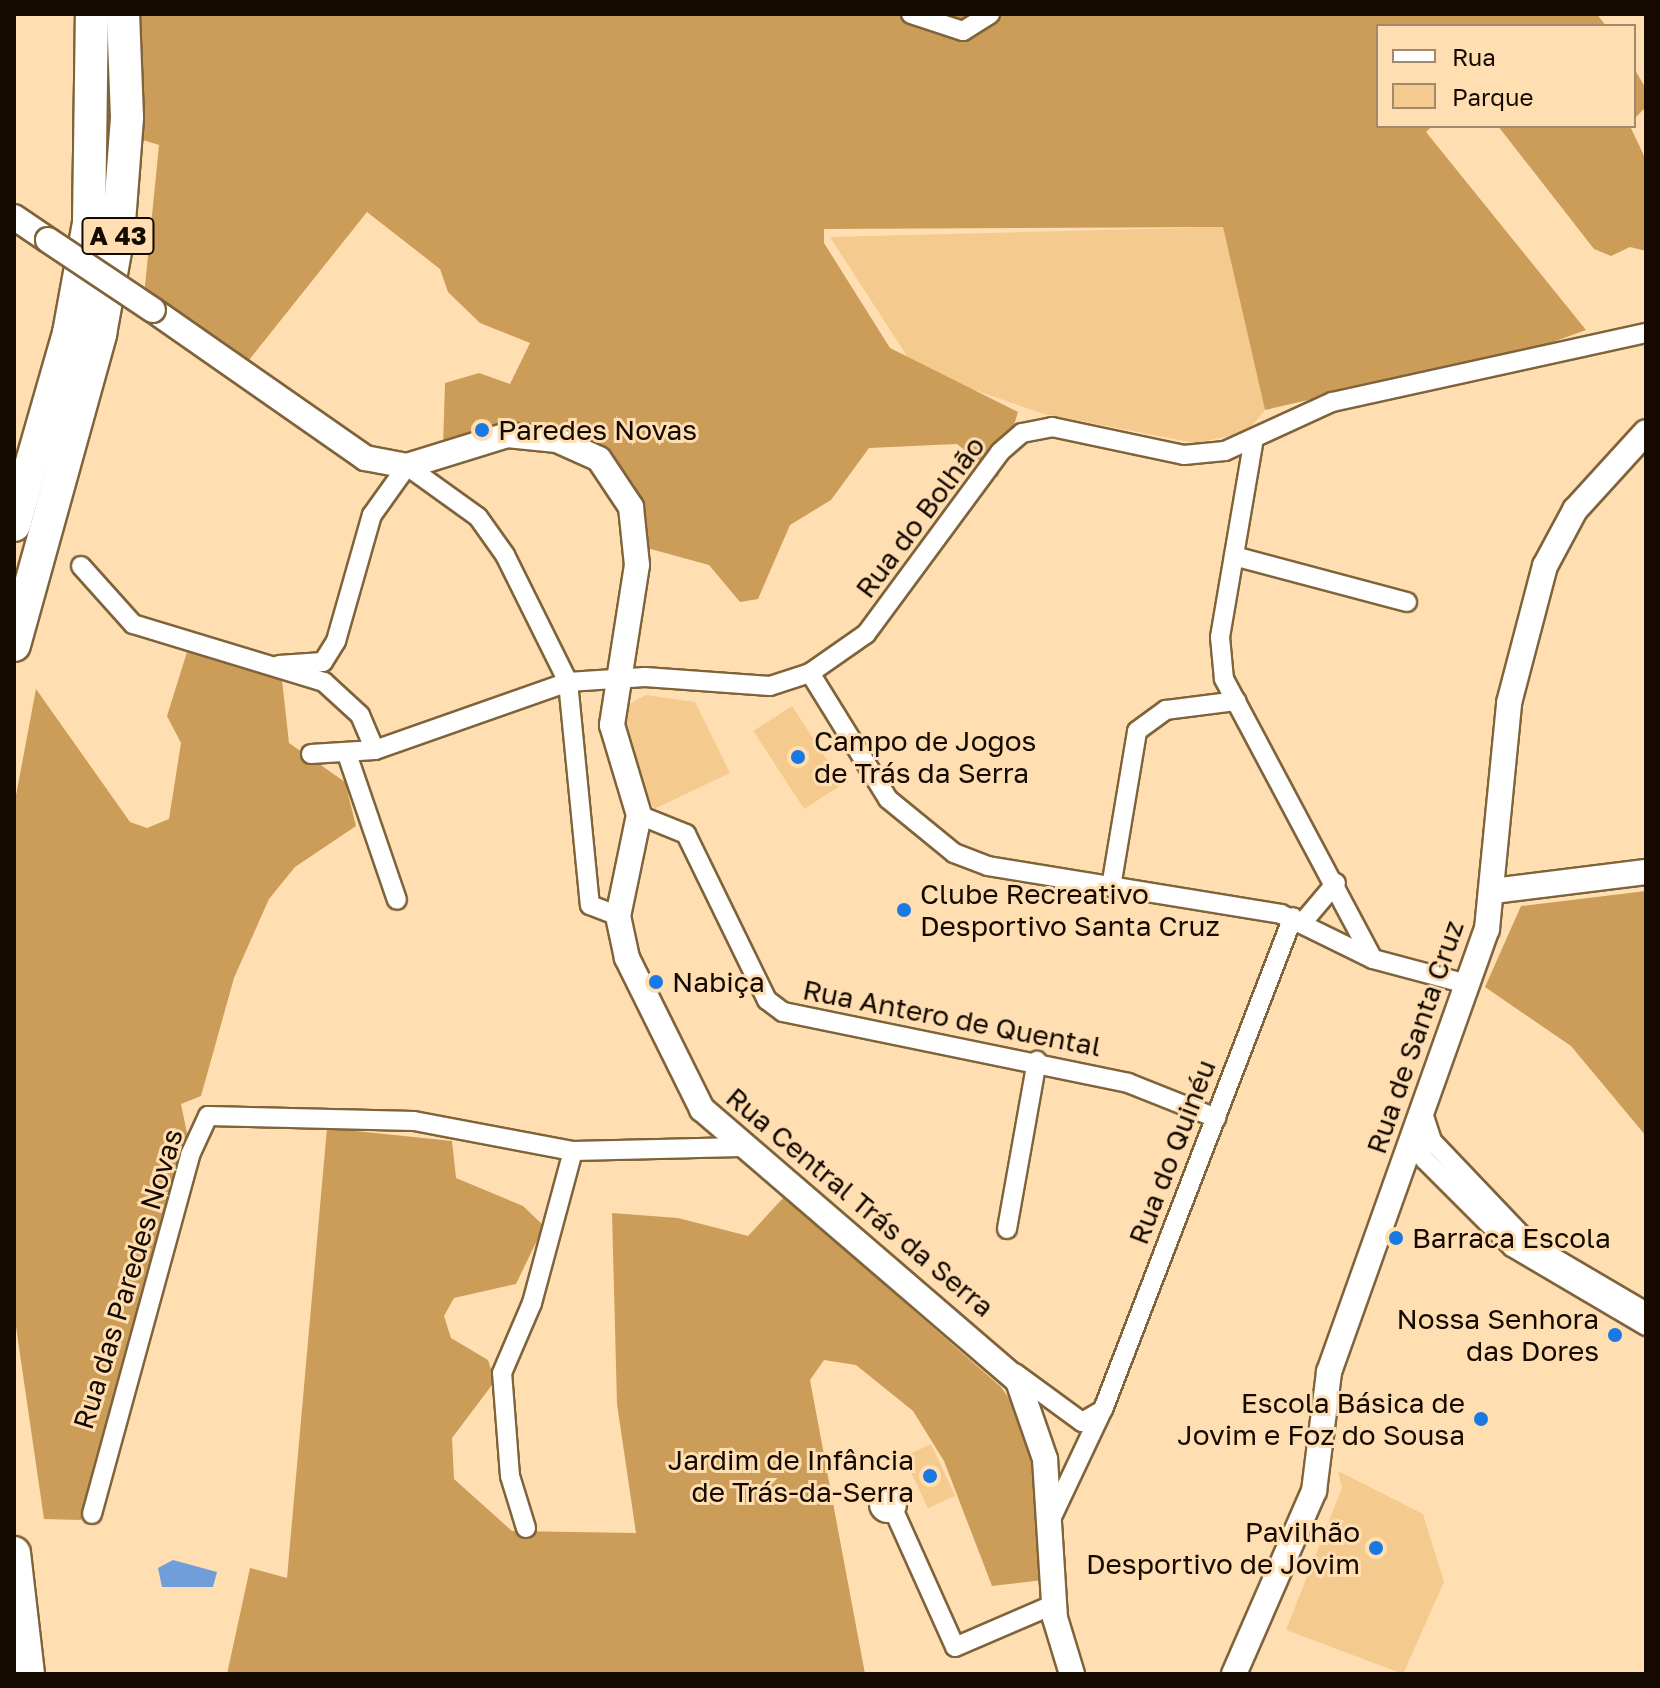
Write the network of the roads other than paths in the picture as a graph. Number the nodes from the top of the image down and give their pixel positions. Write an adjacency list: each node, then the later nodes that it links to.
1 (92, 14): 10 (highway, A 43)
2 (123, 14): 14 (highway, A 43)
3 (911, 14): 4 (street)
4 (990, 14)
5 (14, 217): 9 (main road, bridge)
6 (1646, 333): 8 (street, Rua do Bolhão)
7 (1646, 432): 27 (main road, Rua de Santa Cruz)
8 (1253, 444): 11 (street); 16 (street, Rua do Bolhão)
9 (407, 466): 15 (street); 17 (street); 18 (main road)
10 (14, 525)
11 (1234, 556): 13 (street); 19 (street)
12 (81, 566): 15 (street)
13 (1407, 602)
14 (14, 645)
15 (279, 665): 20 (street)
16 (810, 673): 18 (street, Rua do Bolhão); 26 (street)
17 (568, 682): 18 (street, Rua do Bolhão); 20 (street, Rua do Bolhão); 29 (street)
18 (617, 682): 23 (main road)
19 (1236, 701): 25 (street); 26 (street)
20 (375, 750): 22 (street, Rua do Bolhão)
21 (311, 754): 22 (street, Rua do Bolhão)
22 (347, 754): 28 (street)
23 (639, 815): 29 (main road); 33 (street, Rua Antero de Quental)
24 (1646, 872): 27 (main road)
25 (1336, 883): 30 (street, Rua do Quinéu); 31 (street)
26 (1111, 887): 30 (street)
27 (1493, 891): 32 (main road, Rua de Santa Cruz)
28 (397, 900)
29 (618, 916): 37 (main road, Rua Central Trás da Serra)
30 (1298, 920): 31 (street); 35 (street, Rua do Quinéu)
31 (1373, 959): 32 (street)
32 (1467, 984): 34 (main road, Rua de Santa Cruz)
33 (1037, 1061): 35 (street, Rua Antero de Quental); 42 (street)
34 (1422, 1109): 36 (main road, Rua de Santa Cruz); 39 (street)
35 (1216, 1118): 47 (street, Rua do Quinéu)
36 (1411, 1146): 39 (street); 40 (street); 41 (main road, Rua de Santa Cruz)
37 (741, 1147): 38 (street, Rua das Paredes Novas); 45 (main road, Rua Central Trás da Serra)
38 (573, 1151): 50 (street, Rua das Paredes Novas); 51 (street)
39 (1443, 1154): 43 (street)
40 (1439, 1174): 41 (street); 44 (street)
41 (1393, 1188): 57 (main road, Rua de Santa Cruz)
42 (1007, 1229)
43 (1646, 1312)
44 (1646, 1326)
45 (1001, 1361): 46 (street); 48 (main road, Rua Central Trás da Serra)
46 (1058, 1407): 47 (street); 48 (street)
47 (1104, 1407): 52 (street, Rua do Quinéu)
48 (1032, 1411): 52 (main road, Rua Central Trás da Serra)
49 (894, 1511): 54 (street)
50 (92, 1514)
51 (526, 1528)
52 (1049, 1529): 54 (main road, Rua Central Trás da Serra)
53 (14, 1553): 55 (highway)
54 (1055, 1604): 56 (main road, Rua Central Trás da Serra)
55 (28, 1674)
56 (1072, 1674)
57 (1234, 1674)

